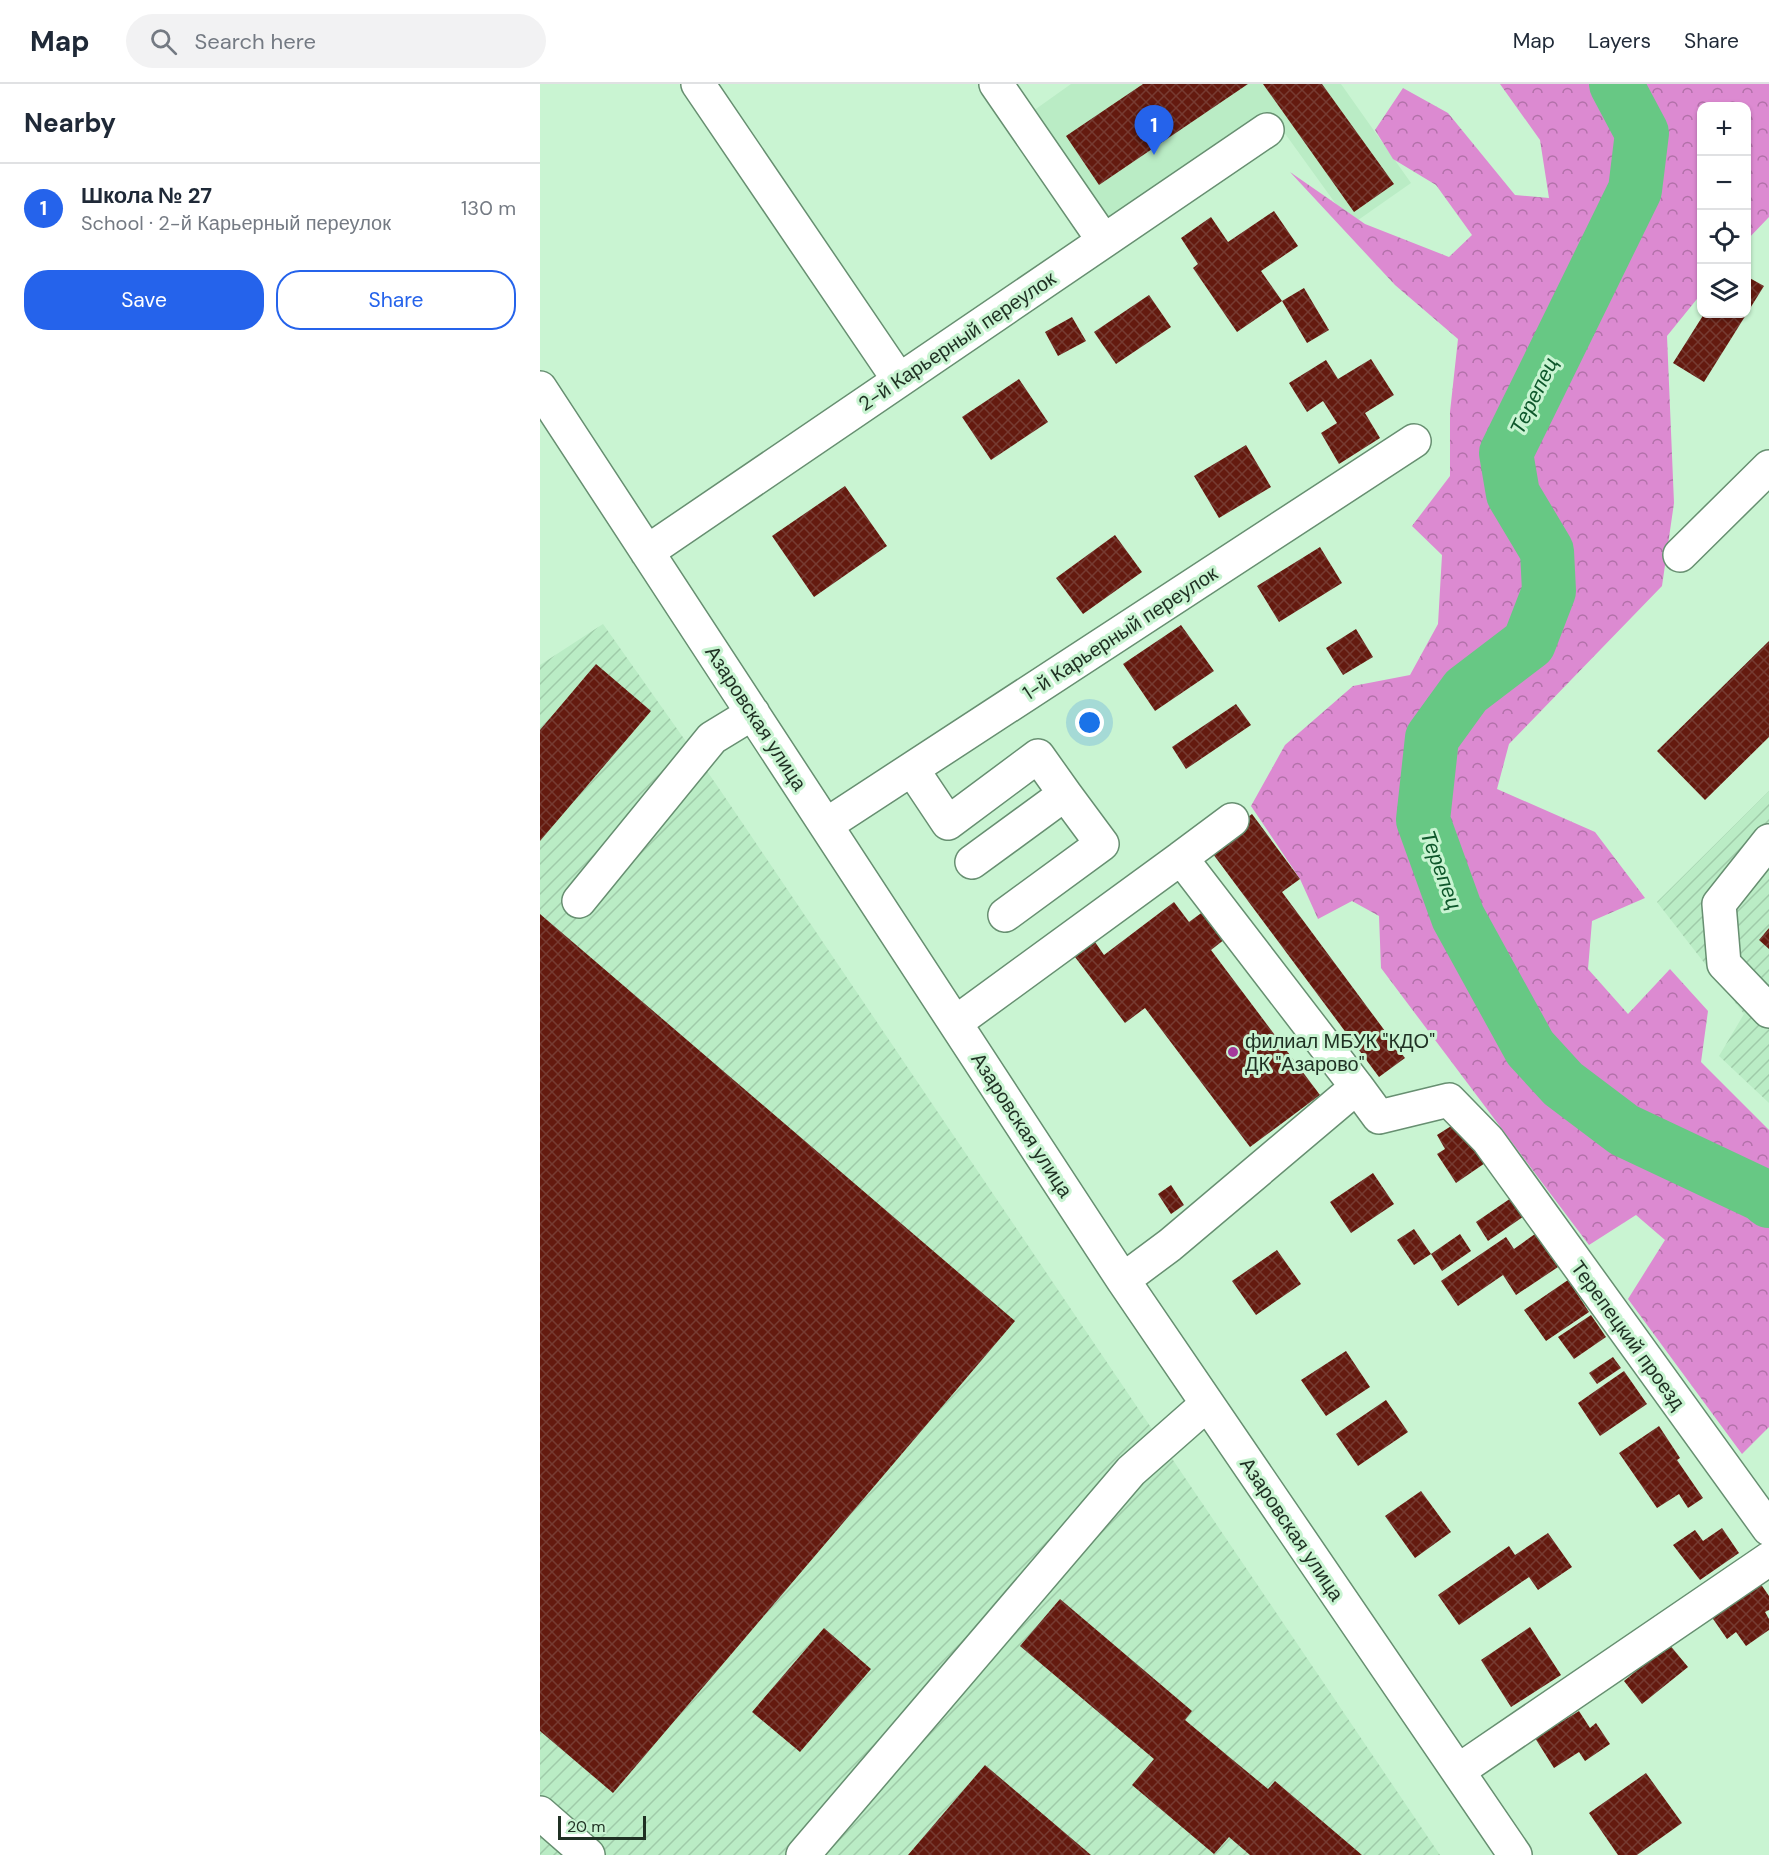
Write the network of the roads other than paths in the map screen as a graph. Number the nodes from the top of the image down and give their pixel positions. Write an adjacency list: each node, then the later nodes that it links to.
1 (698, 84): 5 (street)
2 (996, 84): 4 (street)
3 (1267, 130): 4 (street, 2-й Карьерный переулок)
4 (1104, 241): 5 (street, 2-й Карьерный переулок)
5 (900, 380): 9 (street, 2-й Карьерный переулок)
6 (540, 388): 9 (street, Азаровская улица)
7 (1414, 441): 12 (street, 1-й Карьерный переулок)
8 (1769, 467): 10 (street)
9 (647, 552): 11 (street, Азаровская улица)
10 (1680, 555)
11 (753, 713): 15 (street, Азаровская улица); 19 (street)
12 (912, 769): 13 (street); 15 (street, 1-й Карьерный переулок)
13 (1065, 794): 18 (street); 20 (street)
14 (1232, 820): 17 (street)
15 (826, 825): 22 (street, Азаровская улица)
16 (1769, 841): 21 (street)
17 (1181, 858): 22 (street); 23 (street)
18 (972, 862)
19 (579, 901)
20 (1005, 915)
21 (1769, 1011)
22 (955, 1023): 24 (street, Азаровская улица)
23 (1357, 1087): 24 (street); 26 (street, Терепецкий проезд)
24 (1123, 1280): 25 (street, Азаровская улица)
25 (1207, 1404): 28 (street, Азаровская улица); 31 (street)
26 (1769, 1529)
27 (1769, 1559): 28 (street)
28 (1458, 1771): 32 (street, Азаровская улица)
29 (540, 1813): 30 (street)
30 (588, 1855)
31 (803, 1855)
32 (1515, 1855)

